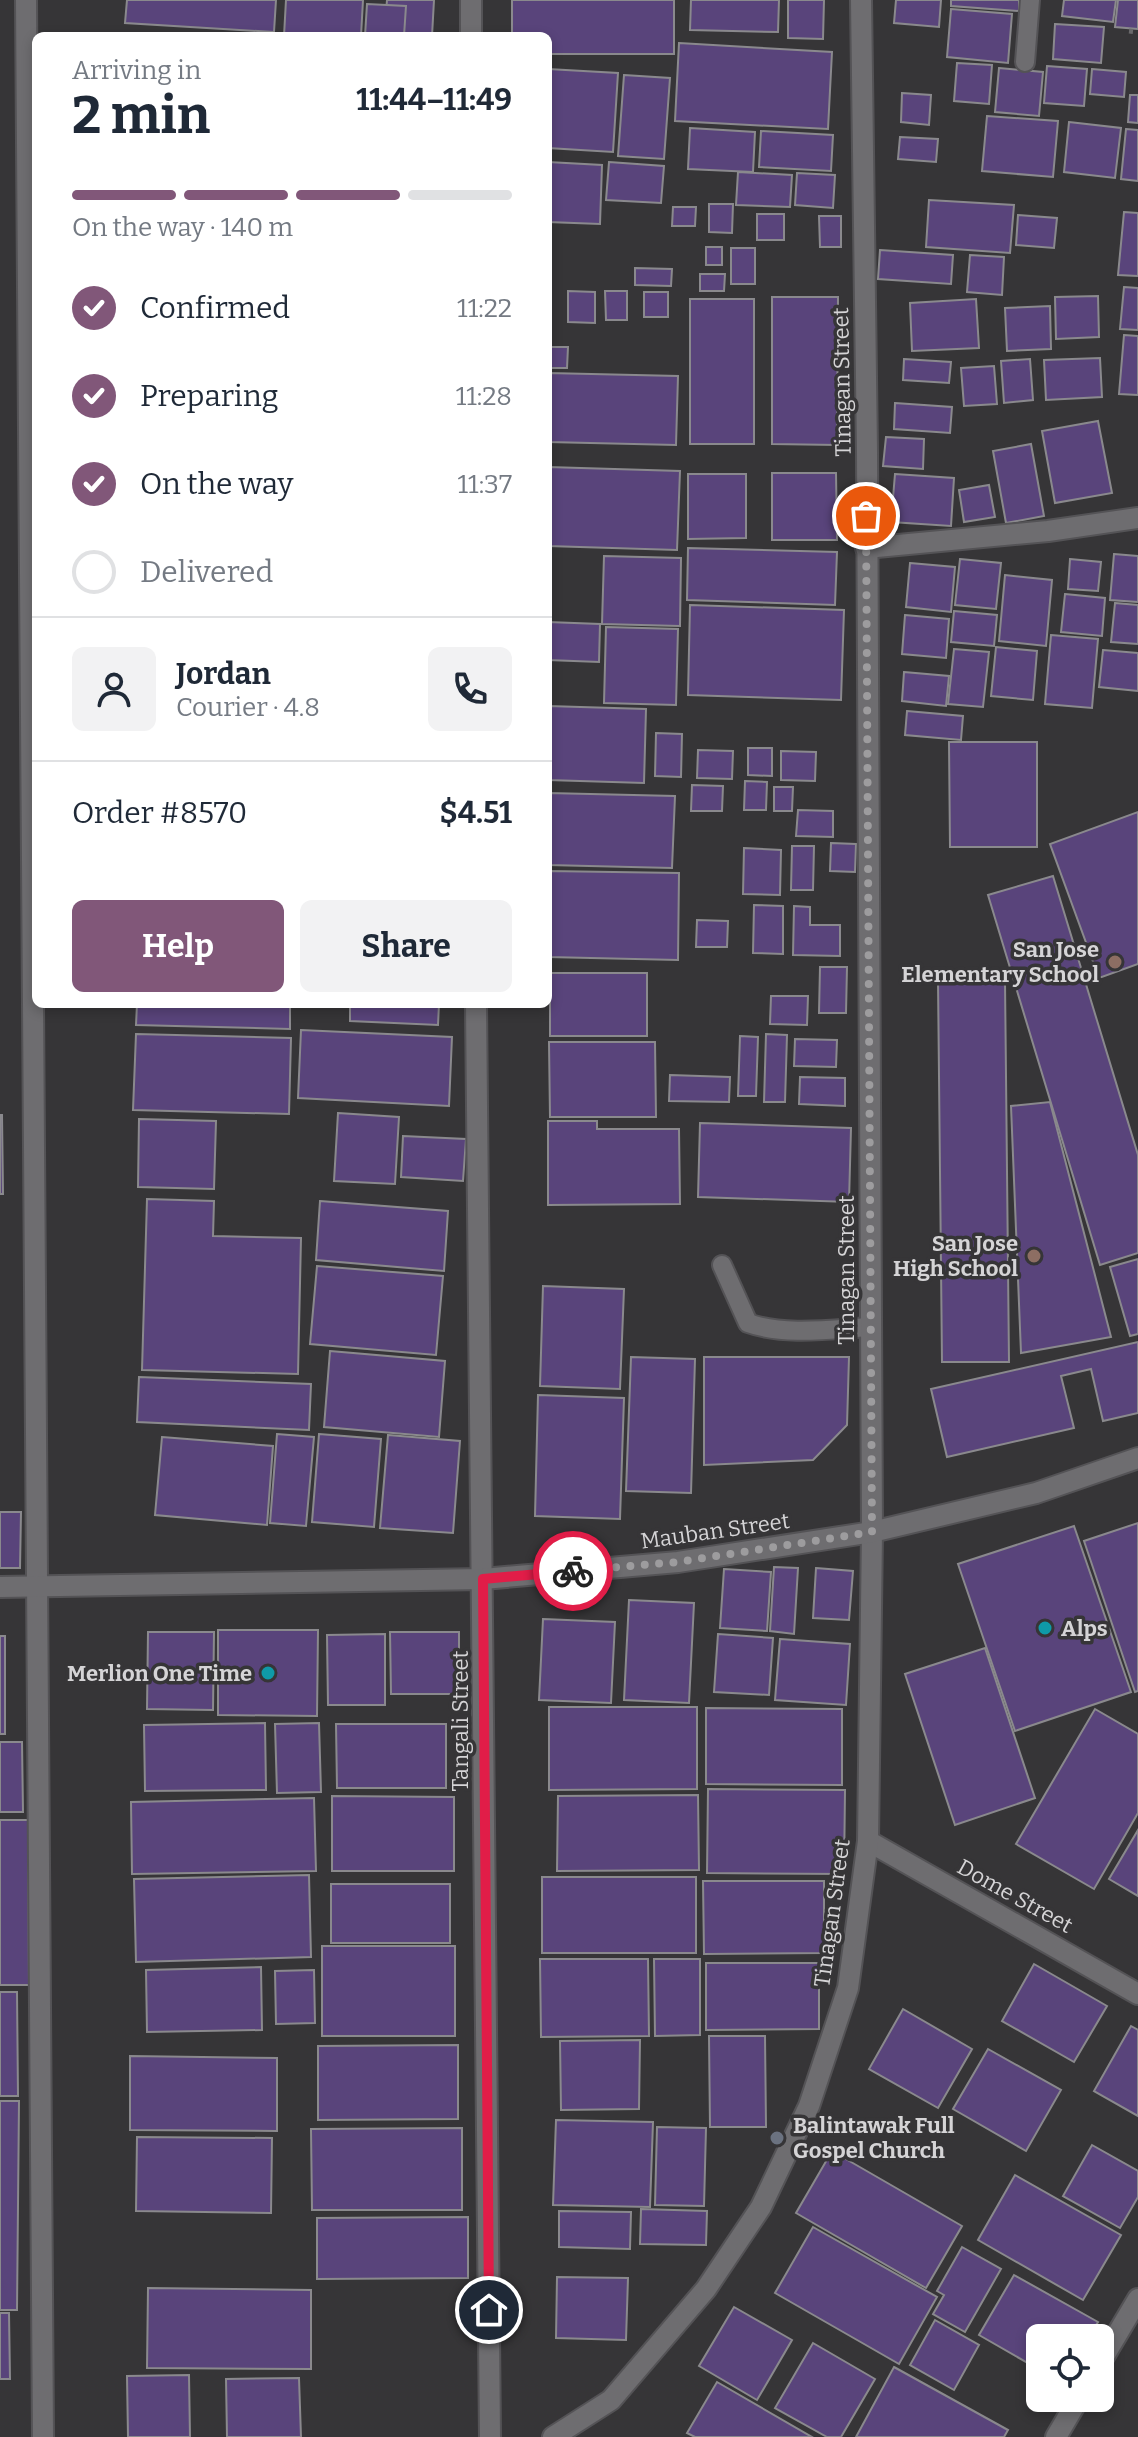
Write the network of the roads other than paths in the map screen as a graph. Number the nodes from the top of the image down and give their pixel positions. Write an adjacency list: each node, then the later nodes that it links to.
1 (26, 0): 9 (street)
2 (471, 0): 5 (street)
3 (861, 0): 8 (street, Tinagan Street)
4 (1030, 0): 6 (lane)
5 (471, 32)
6 (1025, 62)
7 (1138, 518): 8 (street)
8 (866, 548): 13 (street, Tinagan Street)
9 (32, 866)
10 (33, 1008): 18 (street)
11 (476, 1008): 16 (street, Tangali Street)
12 (722, 1265): 13 (lane)
13 (870, 1327): 15 (street, Tinagan Street)
14 (1138, 1458): 15 (street, Mauban Street)
15 (872, 1532): 16 (street, Mauban Street); 19 (street, Tinagan Street)
16 (483, 1579): 18 (street, Mauban Street); 25 (street, Tangali Street)
17 (0, 1587): 18 (street, Mauban Street)
18 (37, 1587): 24 (street)
19 (868, 1841): 20 (street, Dome Street); 26 (street, Tinagan Street)
20 (1138, 1994)
21 (1138, 2299): 22 (street)
22 (1114, 2339)
23 (1071, 2412): 27 (street)
24 (43, 2437)
25 (490, 2437)
26 (553, 2437)
27 (1056, 2437)

